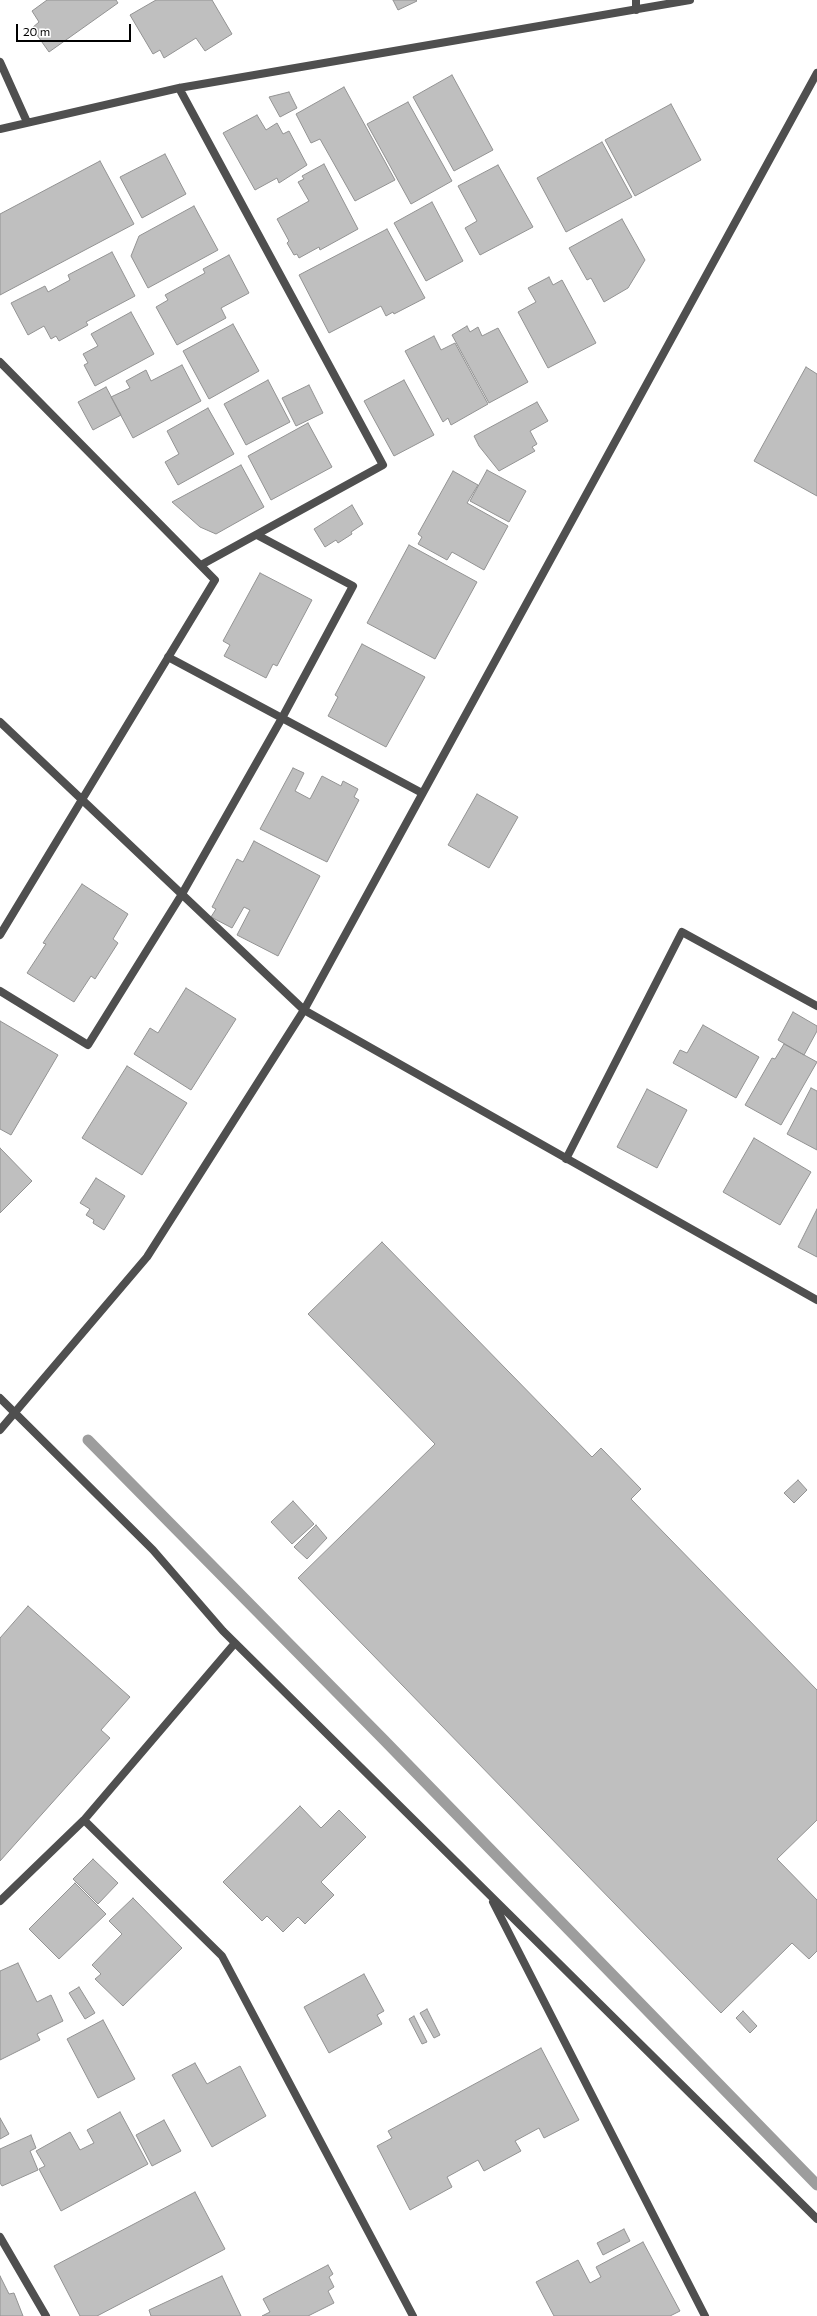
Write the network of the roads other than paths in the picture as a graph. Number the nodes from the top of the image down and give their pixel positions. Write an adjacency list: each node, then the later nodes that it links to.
1 (636, 0): 3 (street)
2 (690, 0): 3 (street)
3 (636, 10): 6 (street)
4 (0, 62): 7 (street)
5 (817, 73): 15 (street)
6 (179, 88): 7 (street); 10 (street)
7 (27, 122): 8 (street)
8 (0, 129)
9 (0, 362): 11 (street)
10 (257, 535): 11 (street); 13 (street)
11 (201, 565): 12 (street)
12 (168, 657): 13 (street); 16 (street)
13 (282, 718): 15 (street); 17 (street)
14 (0, 722): 16 (street)
15 (422, 793): 21 (street)
16 (83, 800): 17 (street); 18 (street)
17 (182, 894): 19 (street); 21 (street)
18 (0, 935)
19 (0, 991)
20 (817, 1006): 22 (street)
21 (304, 1010): 22 (street); 25 (street)
22 (566, 1159): 23 (street)
23 (817, 1300)
24 (0, 1398): 25 (street)
25 (14, 1413): 26 (street); 27 (street)
26 (0, 1430)
27 (236, 1643): 28 (street); 29 (street)
28 (84, 1820): 30 (street); 34 (street)
29 (489, 1895): 31 (street); 35 (street)
30 (0, 1901)
31 (817, 2219)
32 (0, 2237): 33 (street)
33 (46, 2316)
34 (413, 2316)
35 (705, 2316)

